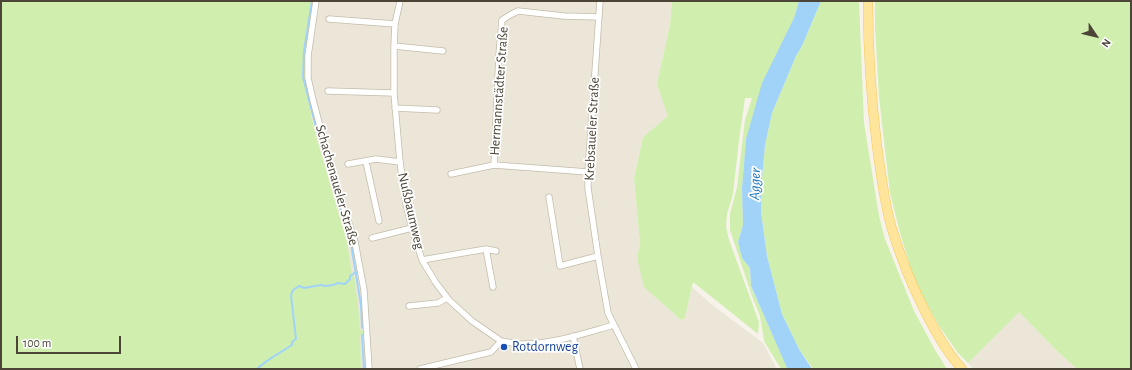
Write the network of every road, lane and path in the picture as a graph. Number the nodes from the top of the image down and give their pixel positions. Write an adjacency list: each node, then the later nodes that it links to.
1 (316, 1): 34 (street, Schachenaueler Straße)
2 (400, 1): 7 (street, Nußbaumweg)
3 (600, 1): 5 (street, Krebsaueler Straße)
4 (868, 1): 38 (main road)
5 (599, 17): 17 (street, Hermannstädter Straße); 18 (street, Krebsaueler Straße)
6 (329, 19): 7 (street)
7 (395, 24): 8 (street, Nußbaumweg)
8 (394, 46): 9 (street); 11 (street, Nußbaumweg)
9 (443, 51)
10 (328, 91): 11 (street)
11 (394, 93): 12 (street, Nußbaumweg)
12 (395, 108): 13 (street); 15 (street, Nußbaumweg)
13 (437, 110)
14 (366, 162): 15 (street, Nußbaumweg); 16 (street, Nußbaumweg); 21 (street)
15 (400, 162): 22 (street, Nußbaumweg)
16 (348, 164)
17 (494, 165): 18 (street); 19 (street)
18 (588, 172): 26 (street, Krebsaueler Straße)
19 (451, 174)
20 (548, 198): 26 (street)
21 (379, 221)
22 (412, 228): 23 (street); 27 (street, Nußbaumweg)
23 (372, 238)
24 (486, 249): 25 (street, Nußbaumweg); 27 (street, Nußbaumweg); 28 (street)
25 (496, 251)
26 (598, 256): 31 (street, Krebsaueler Straße)
27 (422, 260): 29 (street, Nußbaumweg)
28 (493, 287)
29 (447, 298): 30 (street); 33 (street, Nußbaumweg)
30 (409, 306)
31 (614, 325): 32 (street); 37 (street, Krebsaueler Straße)
32 (573, 336): 33 (street); 36 (street)
33 (501, 341): 35 (street)
34 (370, 369)
35 (420, 369)
36 (580, 369)
37 (636, 369)
38 (962, 369)

